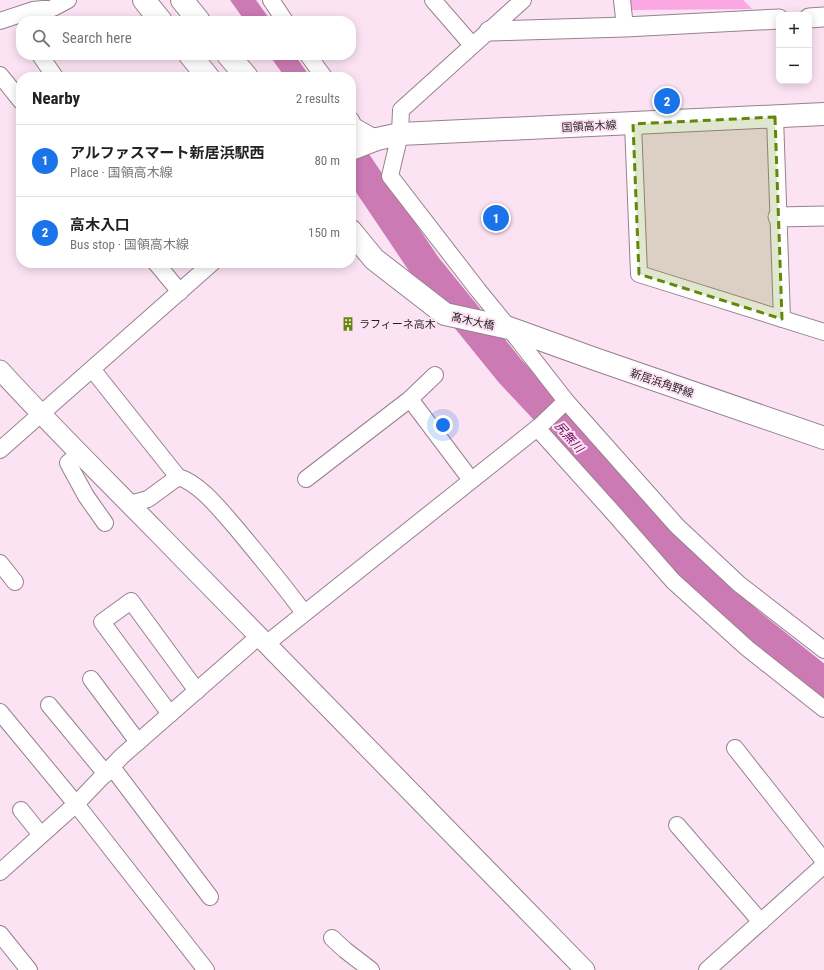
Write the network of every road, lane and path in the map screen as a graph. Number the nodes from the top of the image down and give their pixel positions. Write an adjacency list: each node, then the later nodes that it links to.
1 (68, 0): 8 (street)
2 (144, 0): 9 (main road)
3 (182, 0): 10 (main road)
4 (271, 0): 11 (street)
5 (433, 0): 17 (street)
6 (523, 0): 16 (street)
7 (622, 0): 15 (street)
8 (22, 16)
9 (157, 16)
10 (195, 16)
11 (282, 16)
12 (824, 17): 13 (street)
13 (812, 18)
14 (776, 19): 15 (street)
15 (625, 27): 16 (street)
16 (489, 31): 17 (street)
17 (472, 45): 32 (street)
18 (43, 60): 22 (street)
19 (194, 60): 23 (main road)
20 (232, 60): 24 (main road)
21 (312, 60): 25 (street)
22 (52, 72)
23 (204, 72)
24 (243, 72)
25 (320, 72)
26 (0, 75): 27 (street)
27 (16, 95)
28 (824, 114): 29 (main road, 国領高木線)
29 (775, 117): 30 (main road, 国領高木線); 36 (street)
30 (633, 124): 32 (main road, 国領高木線); 41 (street)
31 (356, 127): 33 (street)
32 (400, 134): 33 (main road, 国領高木線); 42 (street)
33 (377, 139): 34 (main road, 国領高木線)
34 (356, 146)
35 (824, 216): 36 (street)
36 (778, 217): 41 (street)
37 (356, 237): 42 (main road, 髙木大橋)
38 (160, 268): 40 (street)
39 (206, 268): 40 (street)
40 (180, 292): 44 (street)
41 (782, 319): 43 (street)
42 (505, 328): 48 (street); 51 (main road, 新居浜角野線)
43 (824, 332)
44 (92, 369): 49 (street); 54 (street)
45 (0, 370): 49 (street)
46 (435, 375): 47 (street)
47 (410, 399): 55 (street); 56 (street)
48 (563, 404): 50 (street); 63 (street)
49 (41, 414): 52 (street); 53 (street)
50 (539, 426): 56 (street); 67 (street)
51 (824, 438)
52 (0, 450)
53 (80, 453): 57 (street); 58 (street)
54 (178, 477): 57 (street); 61 (street)
55 (306, 479)
56 (471, 480): 61 (street)
57 (130, 504): 62 (street)
58 (105, 523)
59 (0, 562): 60 (street)
60 (15, 582)
61 (304, 613): 62 (street)
62 (262, 640): 65 (street); 87 (street)
63 (824, 650)
64 (91, 679): 70 (street)
65 (197, 690): 69 (street); 69 (street)
66 (49, 705): 72 (street)
67 (824, 709)
68 (0, 712): 73 (street)
69 (170, 714): 70 (street)
70 (138, 742): 72 (street)
71 (735, 748): 77 (street)
72 (109, 771): 73 (street); 80 (street)
73 (76, 804): 76 (street); 85 (street)
74 (21, 810): 76 (street)
75 (677, 825): 81 (street)
76 (41, 835): 79 (street)
77 (824, 861)
78 (824, 866): 81 (street)
79 (1, 869)
80 (210, 897)
81 (761, 922): 88 (street)
82 (0, 934): 84 (street)
83 (332, 938): 86 (street)
84 (29, 970)
85 (206, 970)
86 (371, 970)
87 (585, 970)
88 (707, 970)

